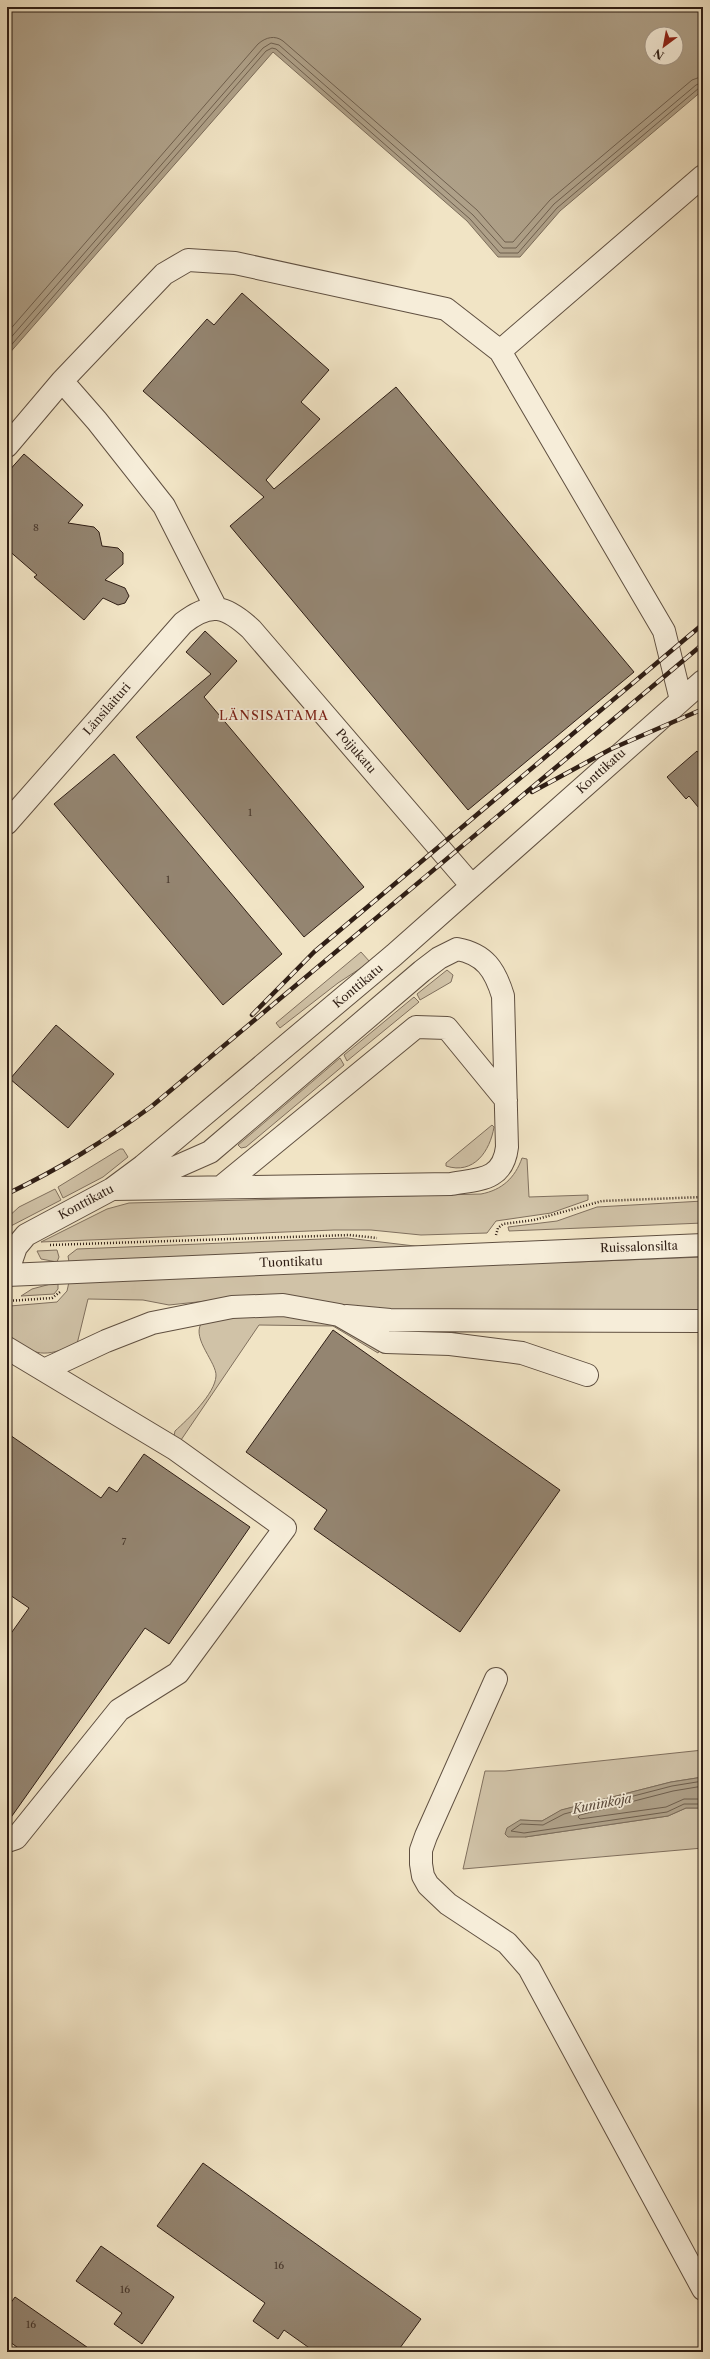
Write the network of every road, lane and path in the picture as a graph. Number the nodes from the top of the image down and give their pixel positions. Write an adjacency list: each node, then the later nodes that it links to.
1 (703, 176): 2 (street)
2 (500, 351): 3 (street); 7 (street)
3 (62, 381): 4 (street); 5 (street)
4 (7, 446)
5 (216, 608): 8 (street, Länsilaituri); 9 (street, Poijukatu)
6 (703, 681): 7 (street, Konttikatu)
7 (681, 700): 9 (street, Konttikatu)
8 (7, 824)
9 (472, 886): 12 (street, Konttikatu)
10 (506, 1100): 11 (street); 11 (street); 12 (street)
11 (221, 1187): 12 (street)
12 (112, 1189): 19 (street, Konttikatu)
13 (703, 1197): 15 (path)
14 (379, 1238): 17 (path)
15 (495, 1239)
16 (703, 1244): 18 (street, Ruissalonsilta)
17 (46, 1246)
18 (576, 1250): 19 (street, Tuontikatu)
19 (7, 1274)
20 (62, 1290): 21 (path)
21 (7, 1301)
22 (339, 1315): 23 (street); 25 (street); 26 (street)
23 (703, 1321)
24 (7, 1348): 25 (street)
25 (44, 1370): 28 (street)
26 (587, 1376)
27 (496, 1679): 29 (street)
28 (7, 1841)
29 (703, 2289)

